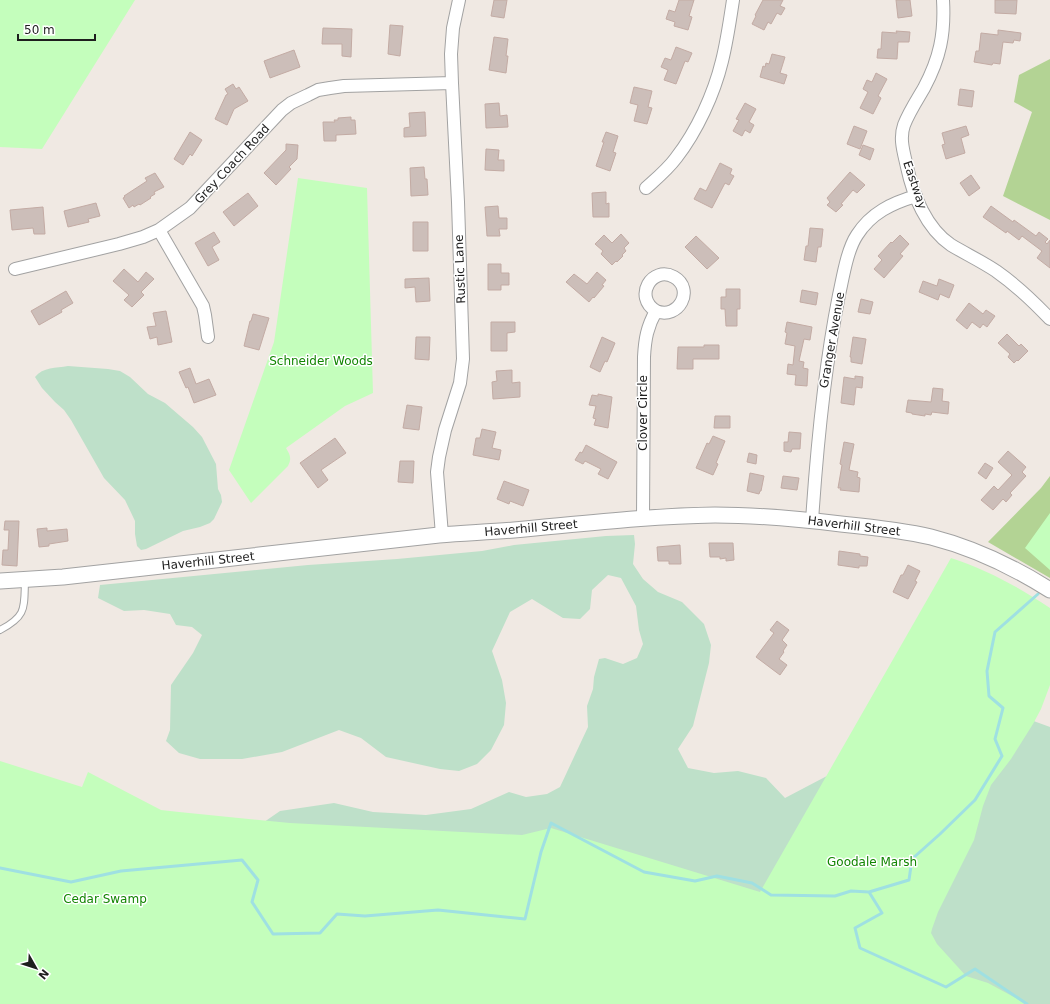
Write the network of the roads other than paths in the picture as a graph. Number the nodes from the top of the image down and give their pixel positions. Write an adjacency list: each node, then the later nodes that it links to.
1 (459, 0): 4 (street, Rustic Lane)
2 (733, 0): 5 (street)
3 (943, 0): 6 (street, Eastway)
4 (452, 83): 7 (street, Grey Coach Road); 14 (street, Rustic Lane)
5 (646, 188)
6 (916, 196): 10 (street, Eastway); 13 (street, Granger Avenue)
7 (159, 230): 8 (street, Grey Coach Road); 11 (street)
8 (15, 269)
9 (656, 311): 12 (street, Clover Circle)
10 (1050, 319)
11 (208, 337)
12 (643, 518): 13 (street, Haverhill Street); 14 (street, Haverhill Street)
13 (812, 521): 17 (street, Haverhill Street)
14 (442, 535): 15 (street, Haverhill Street)
15 (25, 580): 16 (street, Haverhill Street); 18 (lane)
16 (0, 581)
17 (1050, 590)
18 (0, 630)

